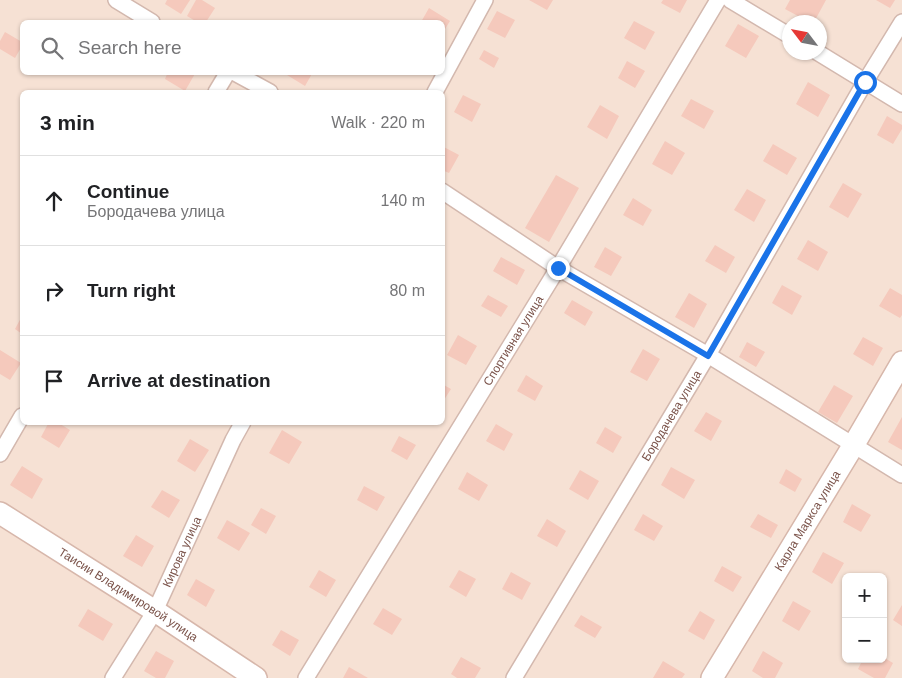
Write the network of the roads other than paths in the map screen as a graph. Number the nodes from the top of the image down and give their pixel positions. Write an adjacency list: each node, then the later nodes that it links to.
1 (116, 0): 5 (street)
2 (718, 0): 19 (street, Спортивная улица)
3 (730, 0): 7 (street)
4 (481, 1): 9 (street)
5 (149, 20)
6 (902, 22): 13 (street, Бородачева улица)
7 (782, 31)
8 (827, 58): 13 (street)
9 (445, 72)
10 (226, 75): 14 (street)
11 (239, 75): 15 (street)
12 (444, 75): 16 (street)
13 (865, 82): 17 (street); 20 (street, Бородачева улица)
14 (217, 90)
15 (266, 90)
16 (436, 90)
17 (902, 104)
18 (445, 193): 19 (street)
19 (558, 268): 20 (street); 31 (street, Спортивная улица)
20 (708, 356): 24 (street); 32 (street, Бородачева улица)
21 (902, 362): 24 (street, Карла Маркса улица)
22 (20, 419): 25 (street)
23 (241, 425): 28 (street, Кирова улица)
24 (853, 446): 26 (street); 33 (street, Карла Маркса улица)
25 (0, 454)
26 (902, 475)
27 (0, 513): 28 (street, Таисии Владимировой улица)
28 (155, 610): 29 (street, Кирова улица); 30 (street, Таисии Владимировой улица)
29 (113, 678)
30 (256, 678)
31 (306, 678)
32 (514, 678)
33 (712, 678)

